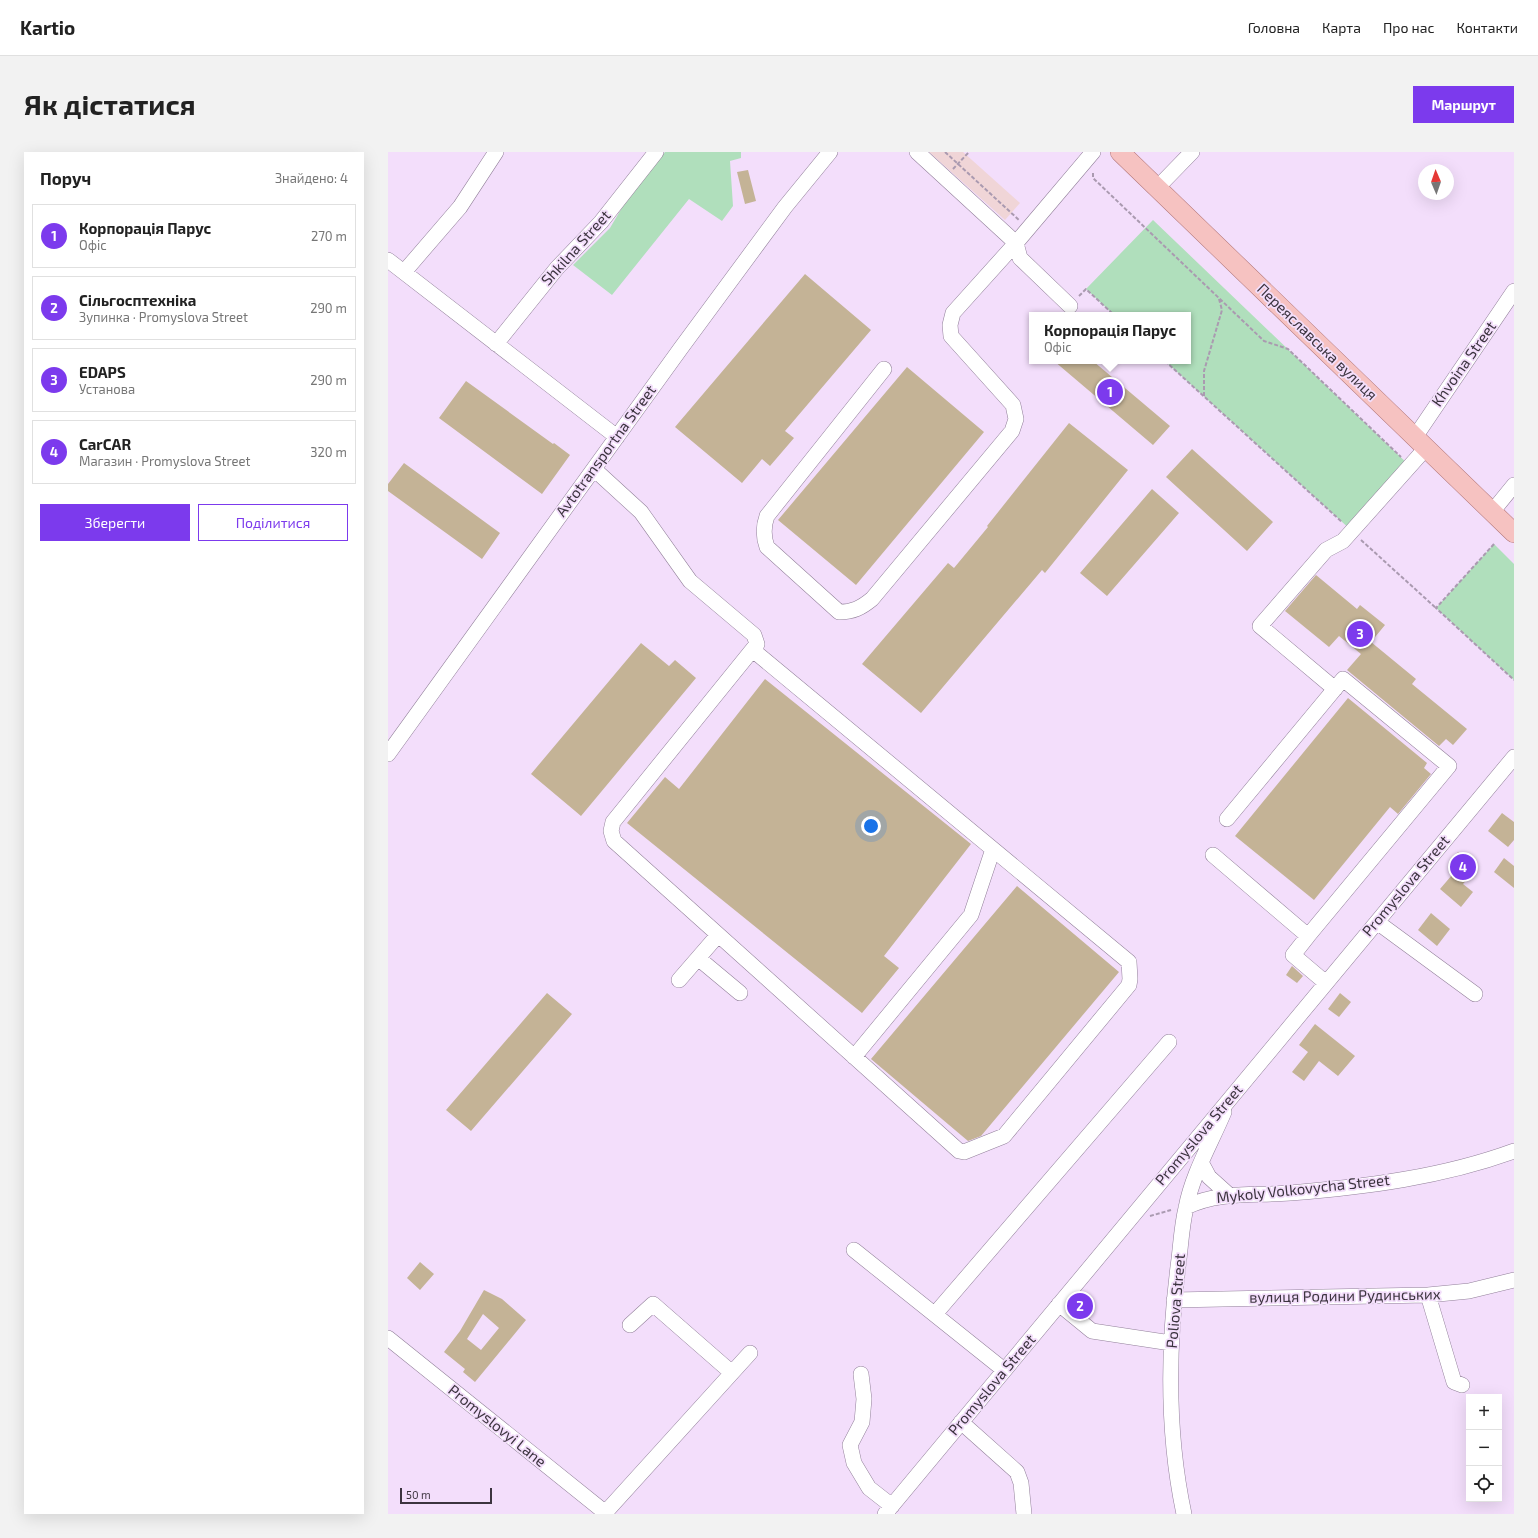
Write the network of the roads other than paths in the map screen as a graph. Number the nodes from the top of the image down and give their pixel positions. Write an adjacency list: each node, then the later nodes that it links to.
1 (496, 152): 11 (street)
2 (656, 152): 14 (street, Shkilna Street)
3 (830, 152): 16 (street, Avtotransportna Street)
4 (917, 152): 9 (street)
5 (1093, 152): 9 (street)
6 (1120, 152): 8 (main road, Переяславська вулиця)
7 (1192, 152): 8 (street)
8 (1157, 188): 17 (main road, Переяславська вулиця)
9 (1016, 242): 13 (street); 15 (street)
10 (388, 260): 11 (street)
11 (404, 272): 14 (street)
12 (1514, 291): 17 (street, Khvoina Street)
13 (1070, 306)
14 (496, 344): 16 (street)
15 (884, 369)
16 (617, 436): 18 (street, Avtotransportna Street)
17 (1420, 442): 20 (main road, Переяславська вулиця); 23 (street, Khvoina Street)
18 (594, 469): 22 (street); 24 (street, Avtotransportna Street)
19 (1514, 485): 20 (street)
20 (1492, 512): 21 (main road, Переяславська вулиця)
21 (1514, 533)
22 (754, 651): 27 (street); 30 (street)
23 (1335, 689): 26 (street); 31 (street)
24 (388, 754)
25 (1514, 757): 29 (street, Promyslova Street)
26 (1227, 820)
27 (993, 849): 38 (street); 38 (street)
28 (1213, 855): 31 (street)
29 (1377, 922): 34 (street, Promyslova Street); 36 (street)
30 (718, 935): 32 (street); 38 (street)
31 (1308, 936): 34 (street)
32 (698, 958): 33 (street); 35 (street)
33 (679, 980)
34 (1326, 983): 39 (street, Promyslova Street)
35 (740, 993)
36 (1475, 994)
37 (1169, 1042): 49 (street)
38 (854, 1057)
39 (1232, 1096): 41 (street, Poliova Street); 48 (street, Promyslova Street)
40 (1514, 1151): 42 (street, Mykoly Volkovycha Street)
41 (1202, 1164): 42 (street); 43 (street, Poliova Street)
42 (1229, 1195): 43 (street, Mykoly Volkovycha Street)
43 (1186, 1207): 47 (street, Poliova Street)
44 (854, 1250): 49 (street)
45 (1514, 1280): 46 (street, вулиця Родини Рудинських)
46 (1428, 1295): 47 (street, вулиця Родини Рудинських); 57 (street)
47 (1174, 1300): 52 (street, Poliova Street)
48 (1059, 1304): 52 (street); 54 (street, Promyslova Street)
49 (935, 1314): 54 (street)
50 (630, 1325): 55 (street)
51 (388, 1338): 60 (street, Promyslovyi Lane)
52 (1171, 1343): 62 (street, Poliova Street)
53 (750, 1353): 55 (street)
54 (1004, 1370): 58 (street, Promyslova Street)
55 (732, 1374): 60 (street)
56 (861, 1374): 59 (street)
57 (1462, 1385)
58 (961, 1422): 59 (street, Promyslova Street); 61 (street)
59 (889, 1510)
60 (605, 1514)
61 (1024, 1514)
62 (1184, 1514)

